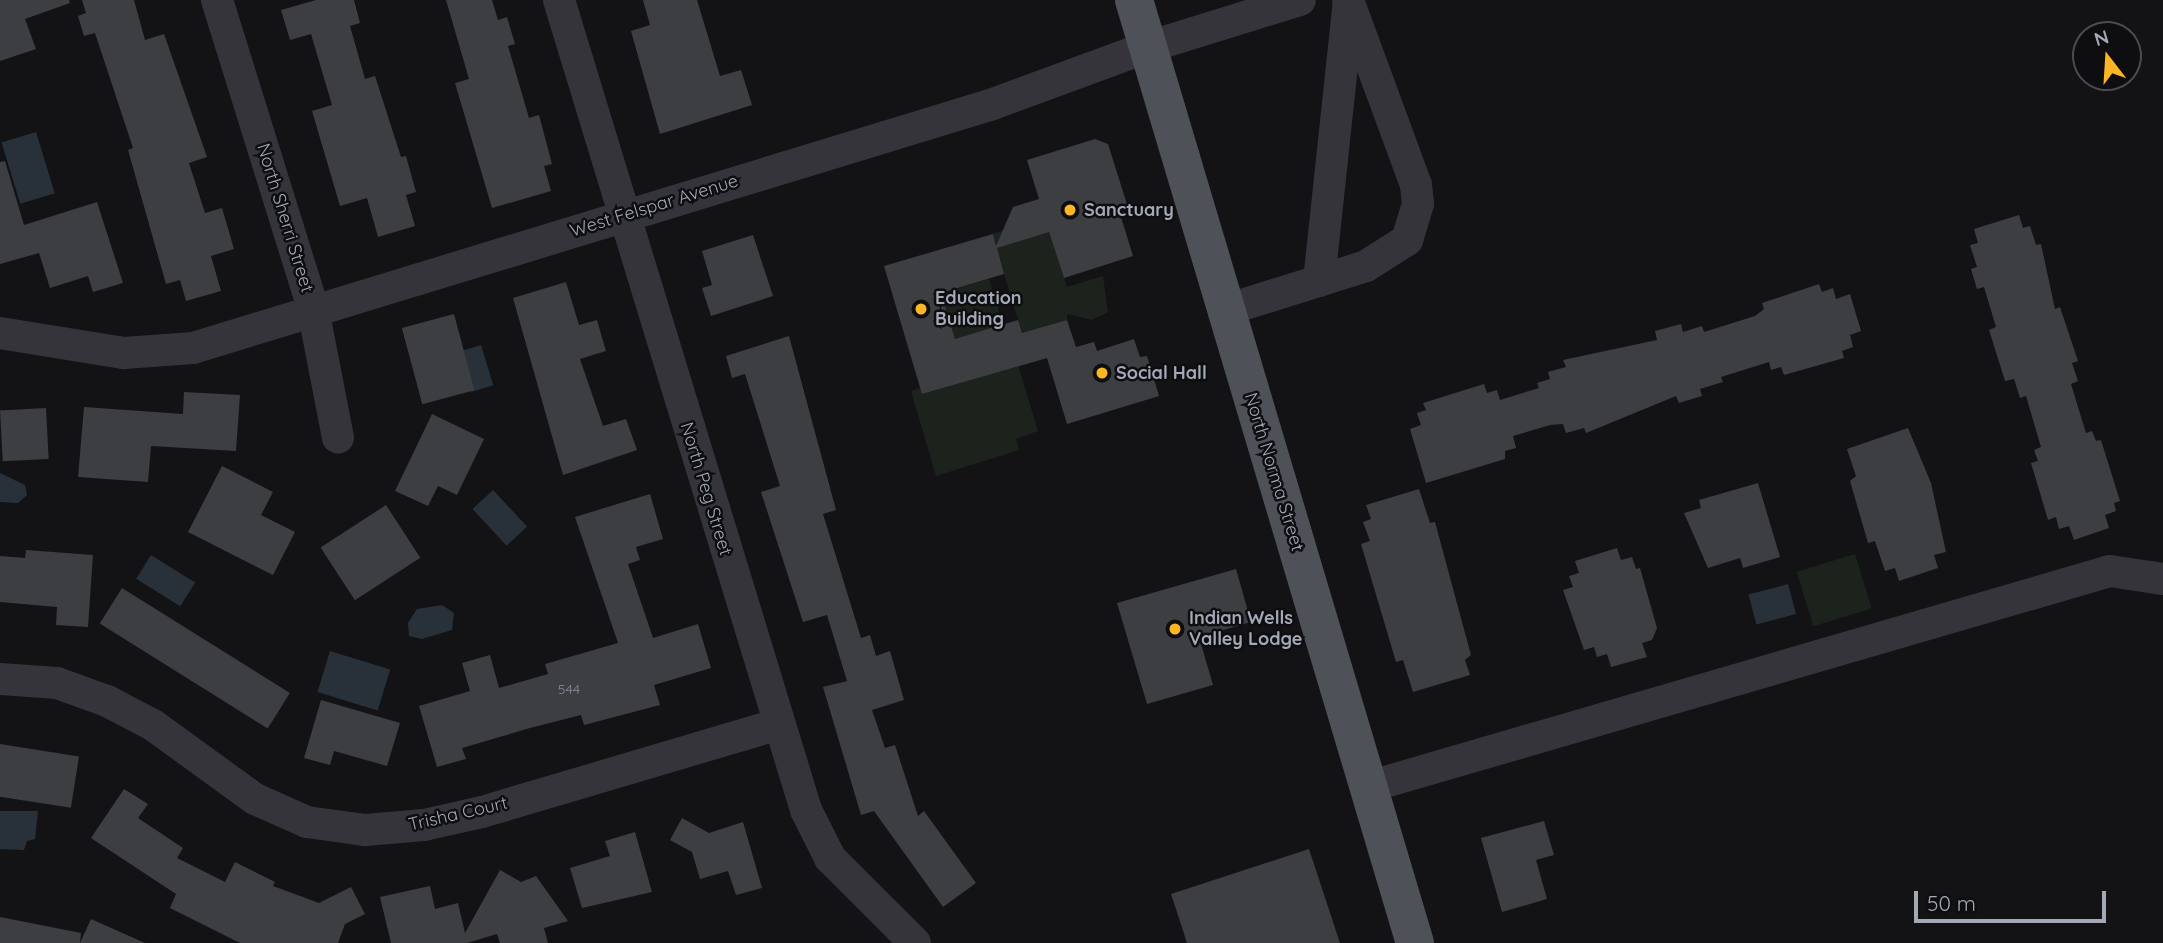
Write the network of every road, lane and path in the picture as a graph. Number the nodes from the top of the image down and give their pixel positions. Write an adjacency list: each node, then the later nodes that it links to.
1 (217, 0): 9 (street, North Sherri Street)
2 (559, 0): 7 (street, North Peg Street)
3 (1134, 0): 6 (main road, North Norma Street)
4 (1300, 0): 6 (street, West Felspar Avenue)
5 (1349, 1): 8 (street); 8 (street)
6 (1148, 47): 7 (street, West Felspar Avenue); 10 (main road, North Norma Street)
7 (624, 215): 9 (street, West Felspar Avenue); 15 (street, North Peg Street)
8 (1319, 282): 10 (street)
9 (313, 309): 11 (street, West Felspar Avenue); 12 (street, North Sherri Street)
10 (1226, 310): 16 (main road, North Norma Street)
11 (0, 333)
12 (338, 438)
13 (2163, 579): 16 (street)
14 (0, 679): 15 (street, Trisha Court)
15 (776, 725): 17 (street, North Peg Street)
16 (1368, 787): 18 (main road, North Norma Street)
17 (915, 943)
18 (1415, 943)

